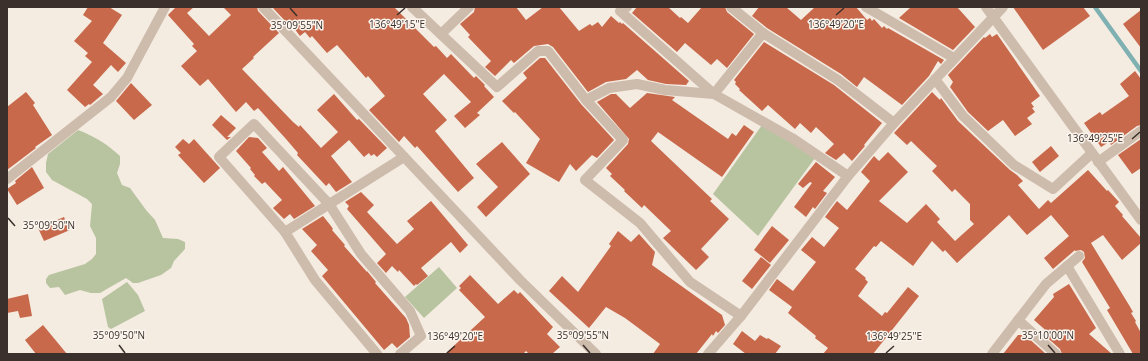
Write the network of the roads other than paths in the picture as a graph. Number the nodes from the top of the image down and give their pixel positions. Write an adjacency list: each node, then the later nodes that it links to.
1 (165, 7): 23 (street)
2 (263, 7): 20 (street)
3 (412, 7): 11 (street)
4 (469, 7): 11 (street)
5 (627, 7): 15 (street)
6 (731, 7): 12 (street)
7 (866, 7): 13 (street)
8 (986, 7): 10 (street)
9 (1003, 7): 10 (street)
10 (994, 18): 13 (street); 19 (street)
11 (441, 34): 16 (street)
12 (763, 34): 15 (street); 17 (street)
13 (954, 58): 14 (street)
14 (934, 79): 17 (street); 19 (street)
15 (714, 94): 16 (street); 22 (street)
16 (586, 100): 29 (street)
17 (894, 123): 22 (street)
18 (1141, 131): 21 (street)
19 (1092, 153): 21 (street)
20 (404, 157): 24 (street); 33 (street)
21 (1098, 162): 25 (street)
22 (848, 176): 29 (street)
23 (7, 179)
24 (329, 204): 26 (street); 26 (street); 32 (street)
25 (1141, 220)
26 (284, 232): 31 (street)
27 (1079, 256): 28 (street)
28 (1067, 266): 30 (street); 37 (street)
29 (741, 316): 34 (street)
30 (1018, 320): 35 (street); 36 (street)
31 (377, 354)
32 (400, 354)
33 (596, 354)
34 (708, 354)
35 (992, 354)
36 (1056, 354)
37 (1120, 354)

